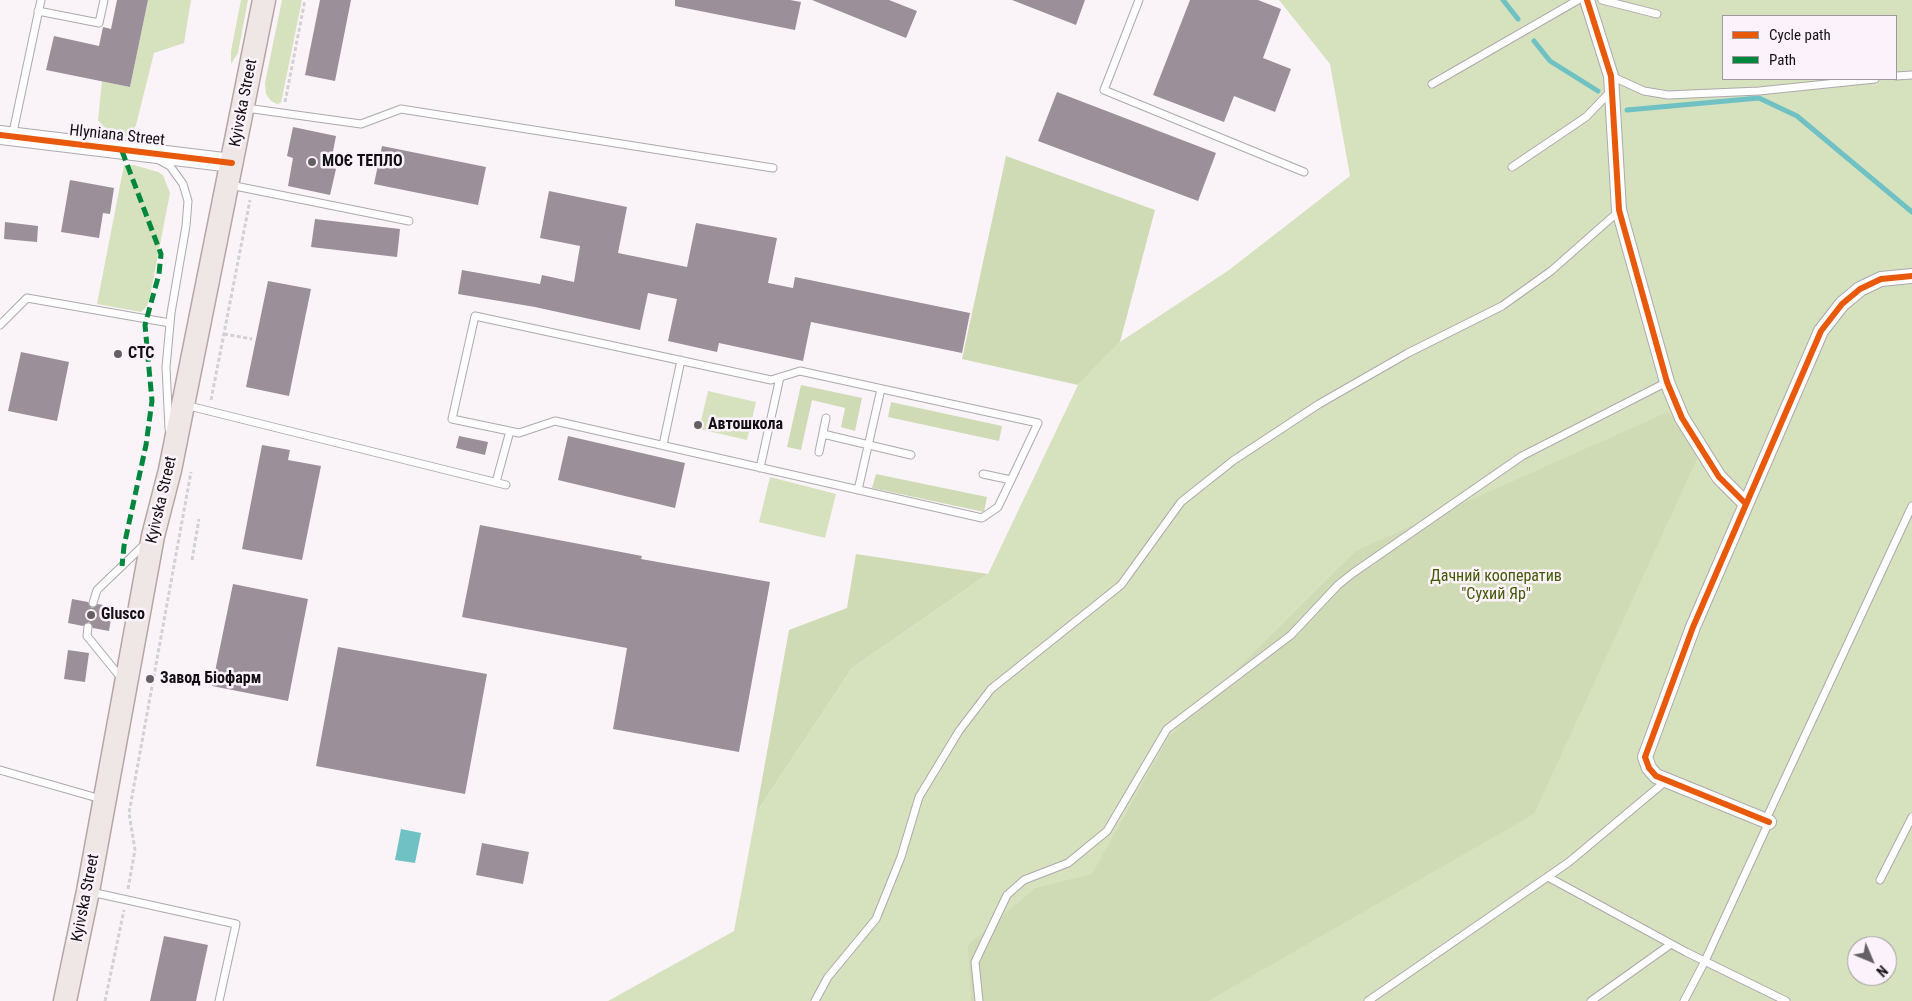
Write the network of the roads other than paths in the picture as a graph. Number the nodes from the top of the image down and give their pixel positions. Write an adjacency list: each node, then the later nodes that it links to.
1 (40, 0): 8 (lane)
2 (104, 0): 8 (lane)
3 (264, 0): 16 (main road, Kyivska Street)
4 (1139, 0): 21 (lane)
5 (1578, 0): 14 (lane)
6 (1586, 0): 11 (street)
7 (1602, 0): 9 (lane)
8 (38, 11): 17 (lane)
9 (1657, 14)
10 (1912, 75): 12 (lane)
11 (1611, 76): 13 (lane); 15 (street)
12 (1897, 76)
13 (1865, 80)
14 (1432, 84)
15 (1612, 91): 19 (lane); 23 (street)
16 (243, 108): 20 (lane); 22 (main road, Kyivska Street)
17 (6, 136): 18 (street, Hlyniana Street)
18 (143, 153): 22 (street, Hlyniana Street); 26 (lane)
19 (1512, 167)
20 (772, 168)
21 (1304, 172)
22 (229, 174): 24 (lane); 32 (main road, Kyivska Street)
23 (1619, 210): 30 (street); 65 (lane)
24 (409, 221)
25 (1912, 276): 47 (street)
26 (170, 323): 27 (lane); 41 (lane)
27 (0, 325)
28 (681, 360): 29 (lane); 34 (lane); 37 (lane)
29 (780, 377): 31 (lane); 40 (lane)
30 (1667, 382): 47 (street); 66 (lane)
31 (881, 389): 36 (lane); 43 (lane)
32 (182, 404): 41 (main road, Kyivska Street); 44 (lane)
33 (826, 418): 35 (lane)
34 (510, 431): 37 (lane); 44 (lane)
35 (823, 434): 36 (lane); 38 (lane)
36 (868, 444): 39 (lane); 46 (lane)
37 (663, 445): 40 (lane)
38 (819, 452)
39 (911, 454)
40 (760, 468): 46 (lane)
41 (181, 470): 49 (main road, Kyivska Street)
42 (983, 474): 43 (lane)
43 (1011, 480): 46 (lane)
44 (496, 482): 45 (lane)
45 (506, 485)
46 (858, 490)
47 (1746, 504): 54 (street)
48 (1912, 506): 57 (lane)
49 (153, 536): 50 (lane); 52 (main road, Kyivska Street)
50 (93, 603)
51 (88, 627): 52 (lane)
52 (126, 684): 55 (main road, Kyivska Street)
53 (0, 770): 55 (lane)
54 (1668, 780): 57 (street); 58 (lane)
55 (104, 800): 60 (main road, Kyivska Street)
56 (1912, 816): 59 (lane)
57 (1768, 822): 62 (lane)
58 (1548, 877): 61 (lane); 67 (lane)
59 (1880, 880)
60 (88, 891): 63 (main road, Kyivska Street); 64 (lane)
61 (1671, 944): 62 (lane); 68 (lane)
62 (1705, 961): 69 (lane); 70 (lane)
63 (65, 1001)
64 (219, 1001)
65 (815, 1001)
66 (979, 1001)
67 (1368, 1001)
68 (1592, 1001)
69 (1684, 1001)
70 (1786, 1001)

